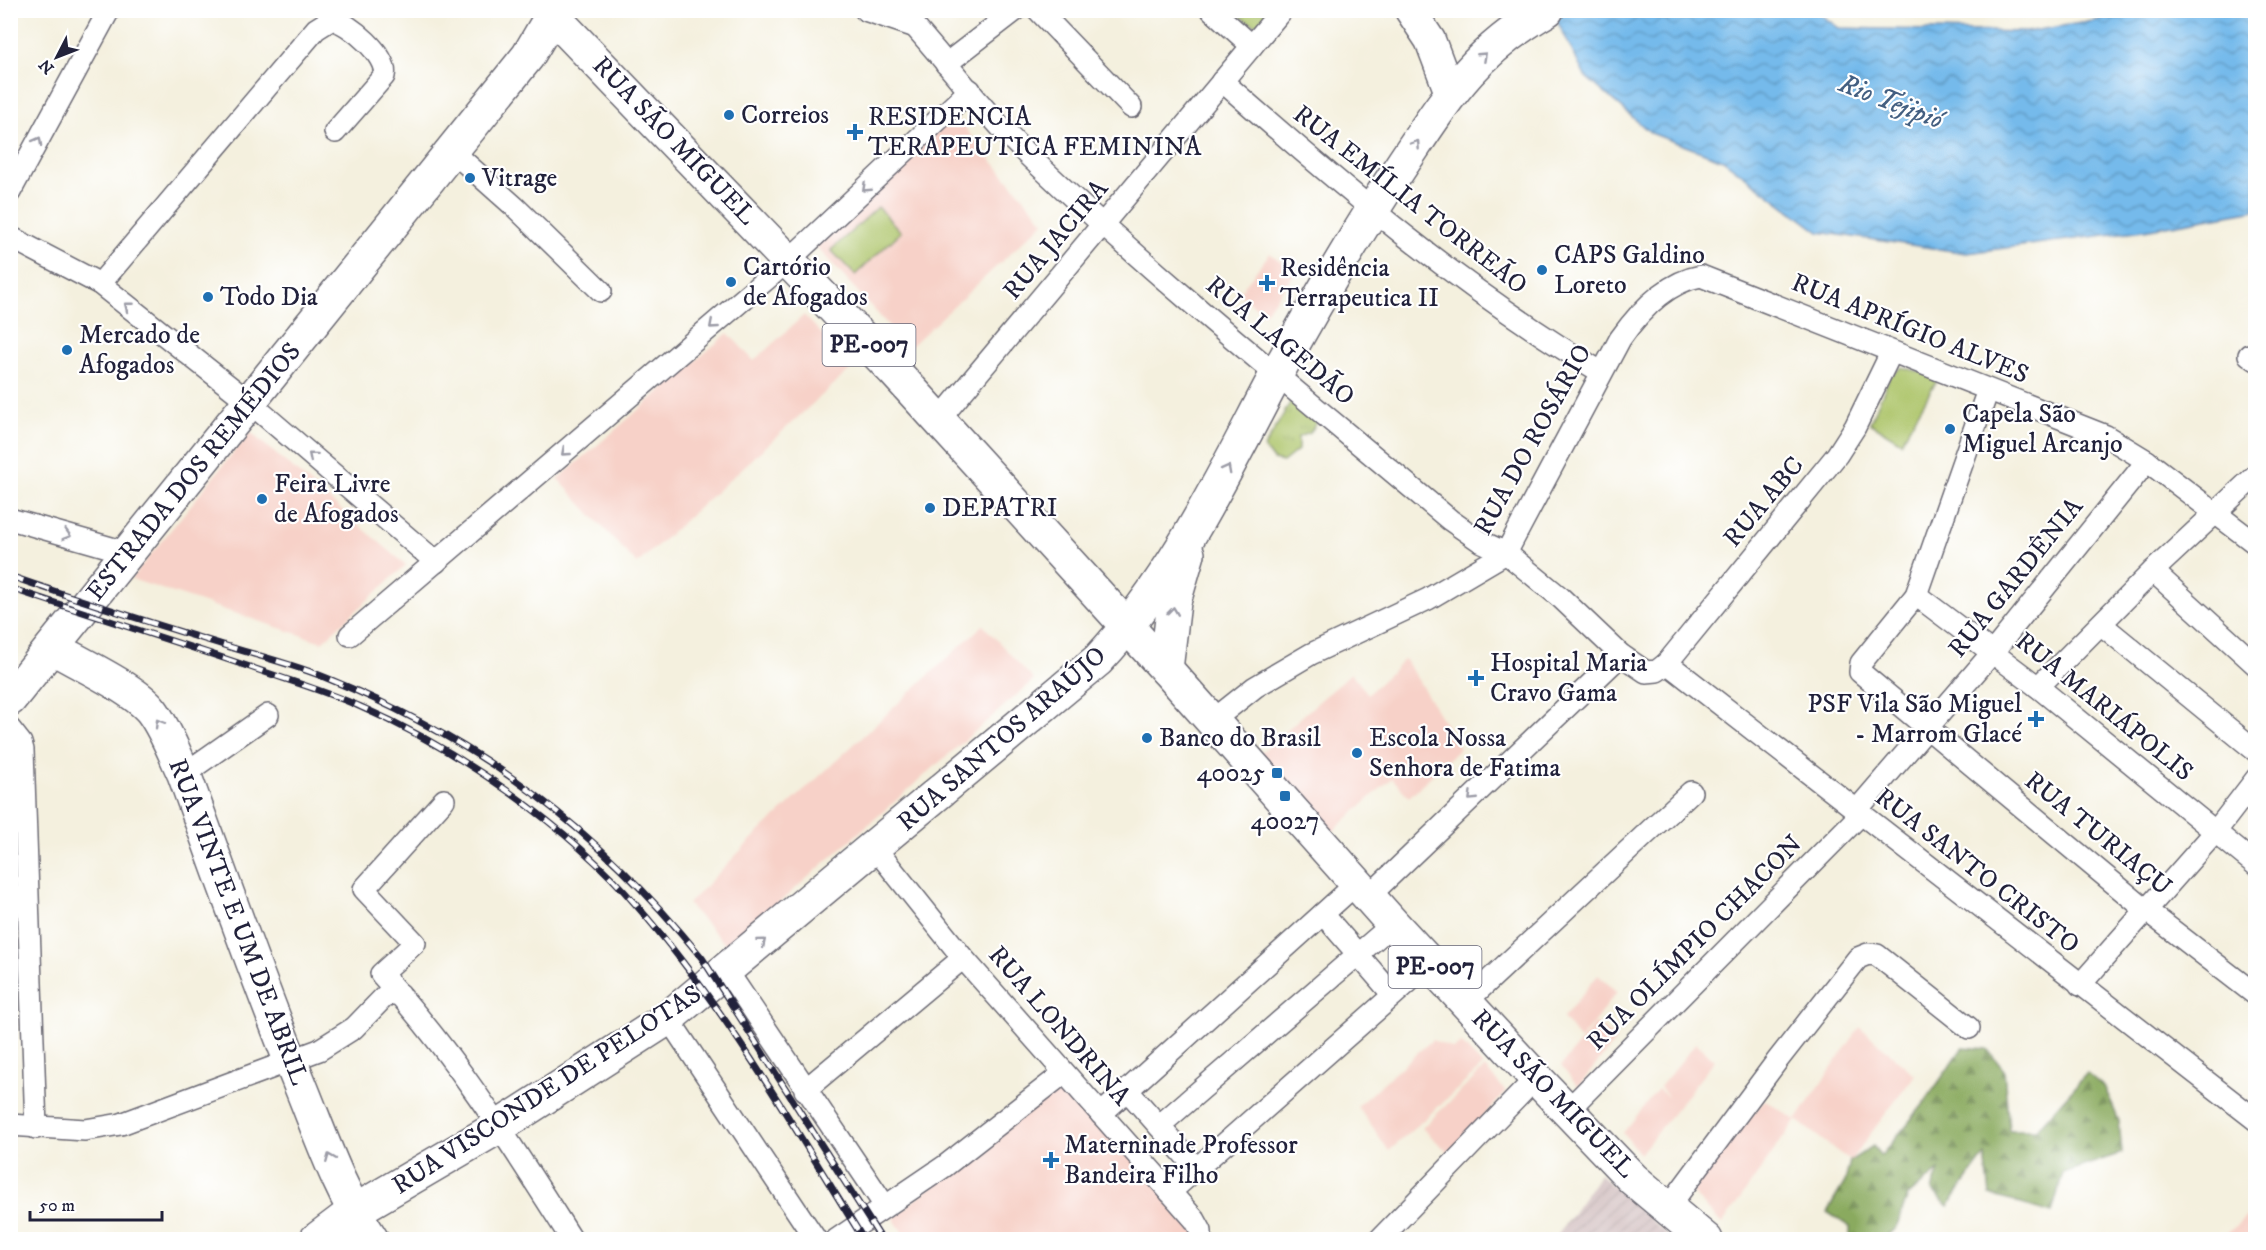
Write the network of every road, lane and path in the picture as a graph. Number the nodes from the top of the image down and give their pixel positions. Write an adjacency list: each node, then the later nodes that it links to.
1 (109, 10): 20 (street, one-way to 1)
2 (864, 10): 11 (street)
3 (900, 10): 11 (street, RUA LAGEDÃO)
4 (1016, 10): 13 (street)
5 (1038, 10): 17 (street)
6 (1212, 10): 12 (street)
7 (1282, 10): 12 (street, RUA JACIRA)
8 (1410, 10): 16 (main road)
9 (551, 12): 19 (main road, ESTRADA DOS REMÉDIOS); 24 (main road, RUA SÃO MIGUEL / PE-007)
10 (1534, 17): 16 (main road, one-way to 10)
11 (915, 27): 13 (street, RUA LAGEDÃO)
12 (1252, 46): 14 (street, RUA JACIRA)
13 (946, 64): 15 (street, RUA LAGEDÃO)
14 (1222, 81): 21 (street, RUA EMÍLIA TORREÃO); 22 (street, RUA JACIRA)
15 (970, 90): 22 (street, RUA LAGEDÃO); 24 (street, one-way to 24)
16 (1450, 93): 21 (main road, one-way to 16)
17 (1131, 107)
18 (336, 132): 26 (street)
19 (452, 151): 27 (street); 32 (main road, ESTRADA DOS REMÉDIOS)
20 (10, 192)
21 (1372, 210): 29 (street, RUA EMÍLIA TORREÃO); 30 (main road)
22 (1104, 225): 30 (street, RUA LAGEDÃO); 33 (street, RUA JACIRA)
23 (10, 237): 26 (street)
24 (789, 260): 33 (main road, RUA SÃO MIGUEL / PE-007); 42 (street, one-way to 42)
25 (1701, 276): 28 (street, RUA APRÍGIO ALVES); 29 (street, RUA DO ROSÁRIO)
26 (100, 284): 32 (street, one-way to 26)
27 (601, 291)
28 (1891, 353): 31 (street, RUA APRÍGIO ALVES); 52 (street, RUA ABC)
29 (1601, 372): 41 (street, RUA DO ROSÁRIO)
30 (1277, 375): 38 (main road, one-way to 30); 41 (street, RUA LAGEDÃO)
31 (1988, 390): 34 (street, RUA APRÍGIO ALVES); 44 (street)
32 (249, 402): 40 (main road, ESTRADA DOS REMÉDIOS); 42 (street, one-way to 32)
33 (938, 421): 46 (main road, RUA SÃO MIGUEL / PE-007)
34 (2147, 461): 36 (street, RUA APRÍGIO ALVES); 49 (street, RUA GARDÊNIA)
35 (2256, 475): 36 (street)
36 (2217, 513): 39 (street, RUA APRÍGIO ALVES); 43 (street)
37 (10, 519): 40 (street, one-way to 40)
38 (1200, 521): 46 (main road, RUA SANTOS ARAÚJO); 53 (main road, one-way to 38)
39 (2256, 544)
40 (129, 553): 48 (main road, ESTRADA DOS REMÉDIOS)
41 (1506, 553): 50 (street, RUA LAGEDÃO); 57 (street, RUA DO ROSÁRIO)
42 (436, 562): 47 (street)
43 (2153, 571): 45 (street); 51 (street)
44 (1916, 595): 49 (street, RUA MARIÁPOLIS); 58 (street, RUA TURIAÇU)
45 (2102, 625): 54 (street); 60 (street)
46 (1127, 627): 53 (main road, RUA SÃO MIGUEL / PE-007); 67 (main road, RUA SANTOS ARAÚJO)
47 (350, 635)
48 (53, 648): 55 (main road, ESTRADA DOS REMÉDIOS); 61 (main road, RUA VINTE E UM DE ABRIL, one-way to 48)
49 (1992, 652): 54 (street, RUA MARIÁPOLIS); 58 (street, RUA GARDÊNIA)
50 (1621, 655): 52 (street, RUA LAGEDÃO); 69 (street, one-way to 69)
51 (2256, 665)
52 (1662, 667): 65 (street, RUA SANTO CRISTO)
53 (1166, 669): 57 (main road, RUA SÃO MIGUEL / PE-007)
54 (2038, 687): 66 (street, RUA MARIÁPOLIS)
55 (10, 699)
56 (268, 715): 61 (street)
57 (1211, 722): 69 (main road, RUA SÃO MIGUEL / PE-007)
58 (1926, 727): 65 (street, RUA GARDÊNIA); 70 (street, RUA TURIAÇU)
59 (10, 729): 95 (street)
60 (2256, 751)
61 (184, 774): 84 (main road, RUA VINTE E UM DE ABRIL)
62 (2256, 779): 66 (street)
63 (1691, 792): 81 (street)
64 (444, 800): 78 (street)
65 (1858, 812): 77 (street, RUA SANTO CRISTO); 89 (street, RUA OLÍMPIO CHACON)
66 (2216, 831): 68 (street, RUA MARIÁPOLIS); 70 (street)
67 (875, 848): 74 (street, RUA LONDRINA); 76 (main road, RUA VISCONDE DE PELOTAS, one-way to 67)
68 (2256, 865)
69 (1362, 890): 71 (street); 72 (main road, RUA SÃO MIGUEL / PE-007)
70 (2146, 910): 77 (street); 79 (street, RUA TURIAÇU)
71 (1323, 914): 73 (street); 88 (street)
72 (1393, 924): 73 (street); 75 (main road, RUA SÃO MIGUEL / PE-007)
73 (1358, 954): 80 (street); 94 (street)
74 (963, 958): 85 (street, RUA LONDRINA); 87 (street)
75 (1431, 962): 80 (street); 81 (main road, RUA SÃO MIGUEL / PE-007)
76 (727, 971): 82 (main road, RUA VISCONDE DE PELOTAS); 87 (street)
77 (2080, 985): 91 (street, RUA SANTO CRISTO)
78 (400, 994): 84 (street); 93 (street)
79 (2256, 994)
80 (1393, 995): 96 (street)
81 (1466, 1002): 86 (main road, RUA SÃO MIGUEL / PE-007)
82 (668, 1018): 93 (main road, RUA VISCONDE DE PELOTAS); 104 (street)
83 (1969, 1028): 100 (street)
84 (290, 1061): 95 (street); 99 (main road, RUA VINTE E UM DE ABRIL, one-way to 84)
85 (1064, 1073): 90 (street, RUA LONDRINA); 98 (street)
86 (1536, 1078): 89 (main road, RUA SÃO MIGUEL / PE-007); 107 (street)
87 (805, 1090): 98 (street)
88 (1127, 1090): 90 (street); 94 (street, RUA LONDRINA)
89 (1567, 1111): 100 (main road, RUA SÃO MIGUEL / PE-007)
90 (1101, 1114): 97 (street, RUA LONDRINA)
91 (2256, 1120)
92 (10, 1125): 95 (street)
93 (500, 1126): 99 (main road, RUA VISCONDE DE PELOTAS); 103 (street)
94 (1159, 1126): 96 (street, RUA LONDRINA)
95 (36, 1128)
96 (1197, 1169): 97 (street)
97 (1170, 1192): 106 (street, RUA LONDRINA)
98 (885, 1206): 105 (street)
99 (353, 1212): 101 (main road, RUA VISCONDE DE PELOTAS); 102 (main road, RUA VINTE E UM DE ABRIL)
100 (1685, 1229)
101 (316, 1239)
102 (372, 1239)
103 (572, 1239)
104 (816, 1239)
105 (836, 1239)
106 (1201, 1239)
107 (1379, 1239)

